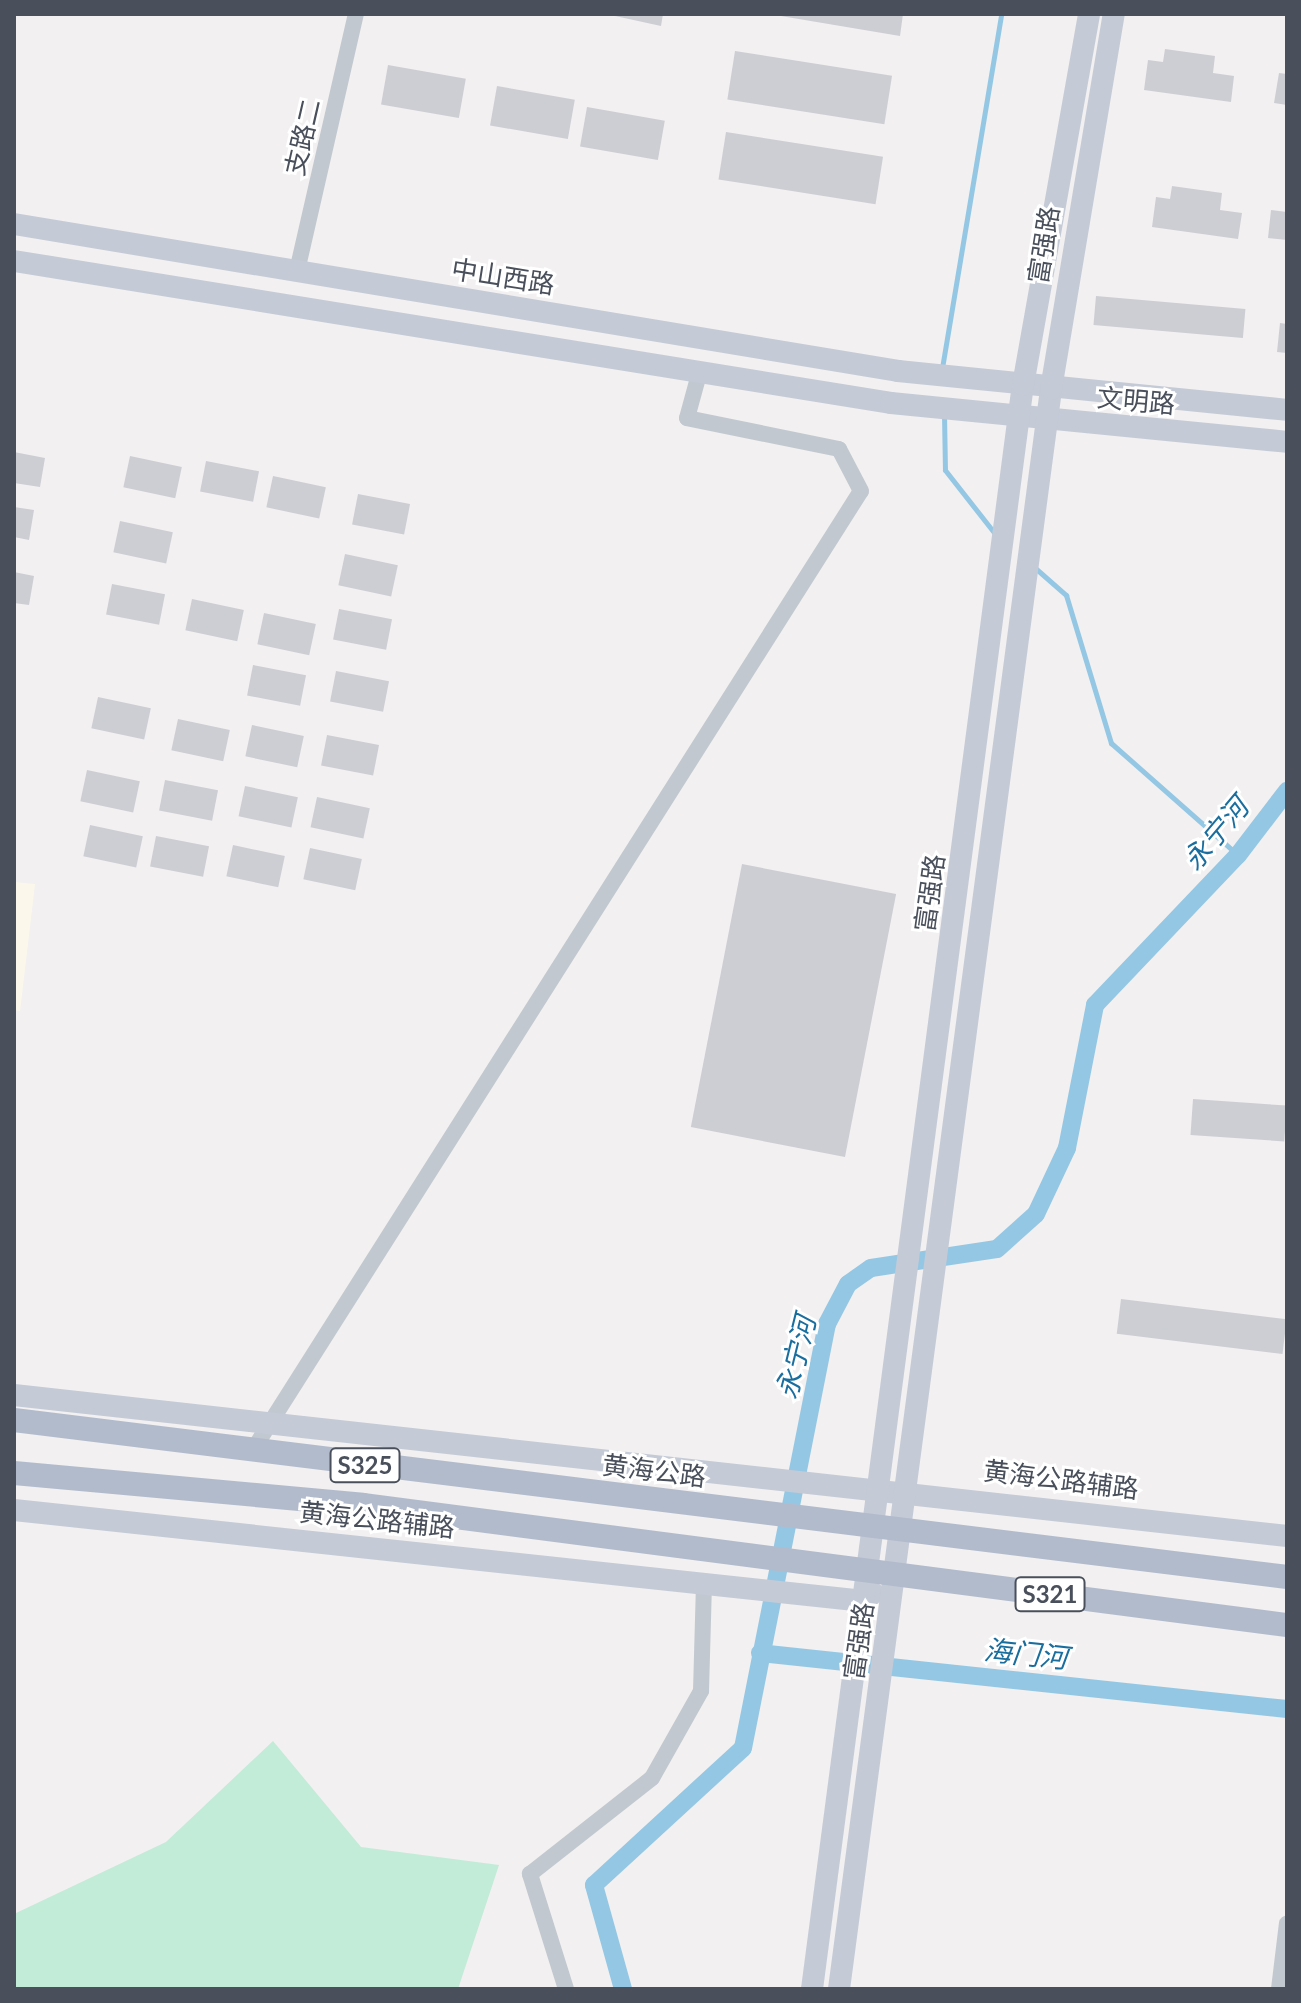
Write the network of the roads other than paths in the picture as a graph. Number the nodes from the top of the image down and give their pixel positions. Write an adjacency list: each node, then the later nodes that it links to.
1 (356, 14): 6 (street, 支路二)
2 (1089, 14): 9 (main road, 富强路)
3 (1114, 14): 10 (main road, 富强路)
4 (14, 224): 6 (main road, 中山西路)
5 (14, 261): 7 (main road)
6 (297, 271): 8 (main road, 中山西路)
7 (699, 374): 12 (main road, 文明路); 17 (street)
8 (984, 381): 9 (main road, 文明路)
9 (1023, 385): 10 (main road, 文明路); 12 (main road, 富强路)
10 (1051, 389): 11 (main road, 文明路); 13 (main road, 富强路)
11 (1287, 410)
12 (1020, 417): 13 (main road, 文明路); 20 (main road, 富强路)
13 (1048, 420): 14 (main road, 文明路); 21 (main road, 富强路)
14 (1287, 442)
15 (14, 1395): 17 (main road)
16 (14, 1420): 18 (main road, 黄海公路 / S325)
17 (269, 1425): 18 (street); 20 (main road, 黄海公路辅路)
18 (253, 1450): 23 (main road, 黄海公路 / S325)
19 (14, 1473): 27 (main road, S325)
20 (881, 1488): 21 (main road, 黄海公路辅路); 24 (main road, 富强路)
21 (907, 1490): 25 (main road, 富强路); 26 (main road, 黄海公路辅路)
22 (14, 1510): 31 (main road, 黄海公路辅路)
23 (821, 1519): 24 (main road, 黄海公路 / S321)
24 (876, 1528): 25 (main road, 黄海公路 / S321); 28 (main road, 富强路)
25 (902, 1531): 29 (main road, 富强路); 30 (main road, 黄海公路 / S321)
26 (1287, 1536)
27 (813, 1564): 28 (main road, S321)
28 (869, 1572): 29 (main road, S321); 32 (main road, 富强路)
29 (896, 1575): 32 (main road); 33 (main road, S321); 37 (main road, 富强路)
30 (1287, 1577)
31 (704, 1583): 32 (main road, 黄海公路辅路); 35 (street)
32 (864, 1601): 36 (main road, 富强路)
33 (1287, 1625)
34 (1287, 1923): 38 (street)
35 (566, 1989)
36 (812, 1989)
37 (839, 1989)
38 (1279, 1989)

